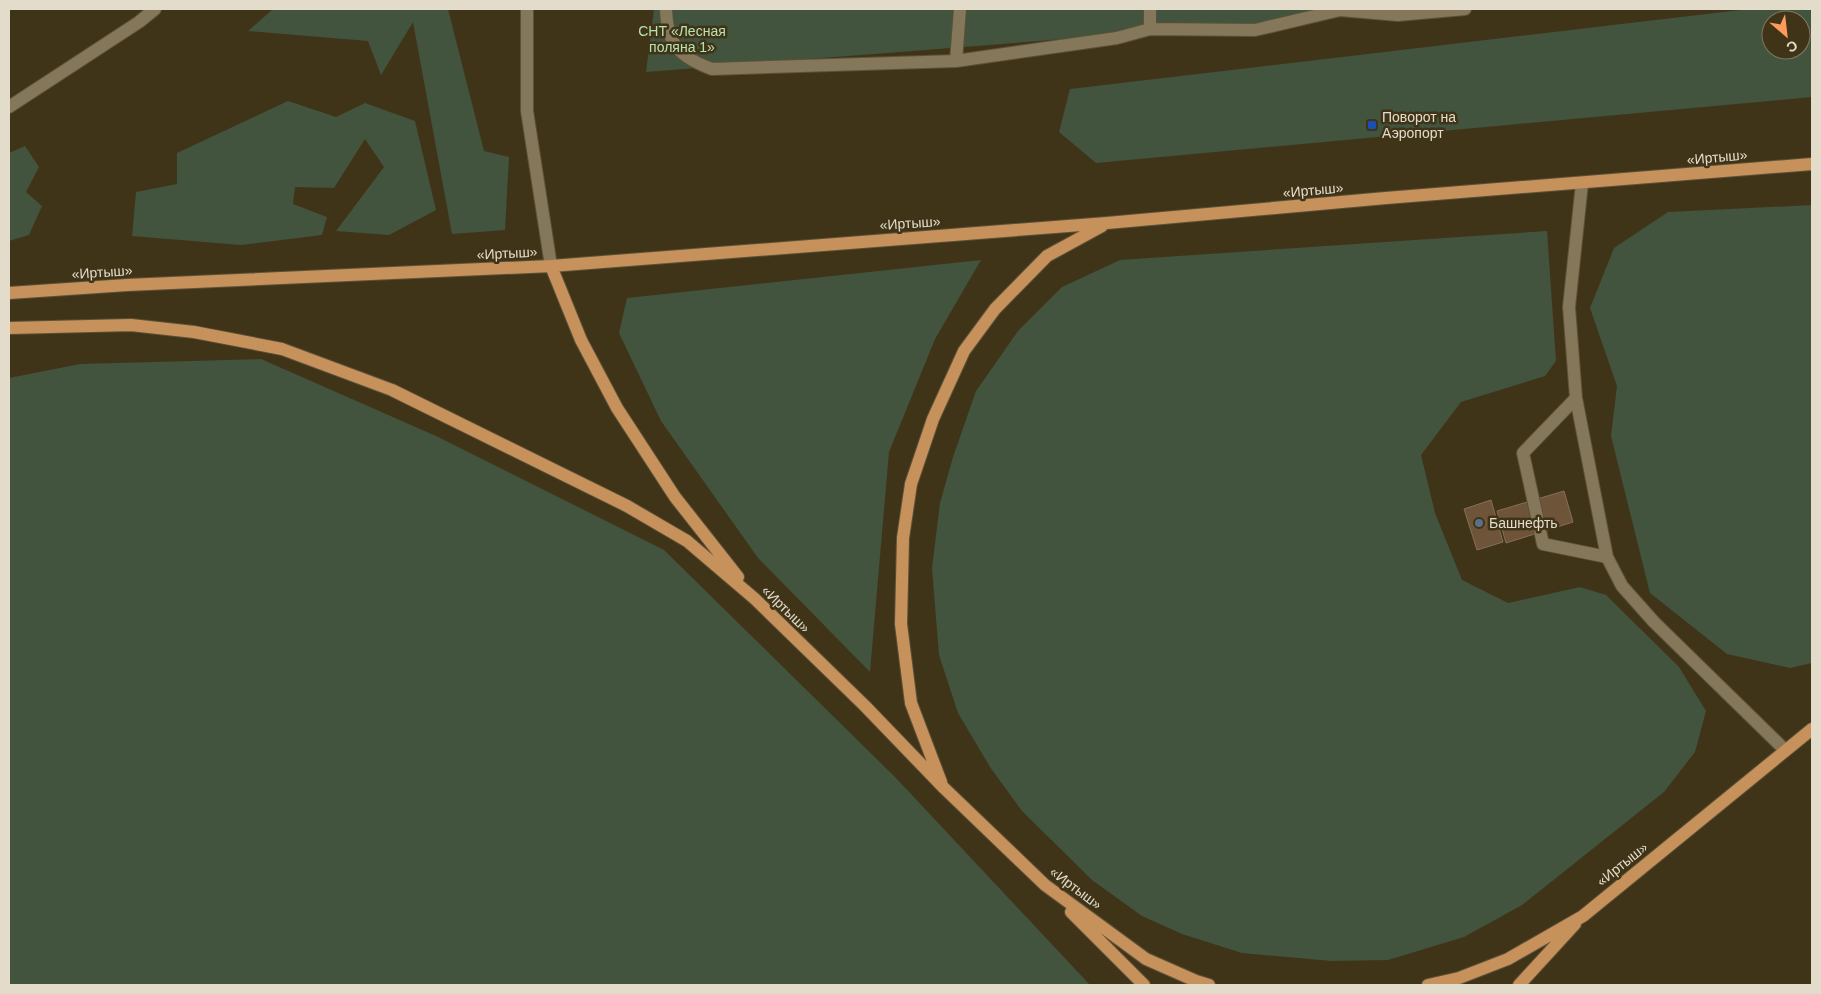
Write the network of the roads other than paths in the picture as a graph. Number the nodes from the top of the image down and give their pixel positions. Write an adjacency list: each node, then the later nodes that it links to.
1 (155, 9): 10 (street)
2 (528, 9): 14 (street)
3 (666, 9): 9 (street)
4 (960, 9): 9 (street)
5 (1150, 9): 8 (street)
6 (1465, 9): 7 (street)
7 (1340, 10): 8 (street)
8 (1150, 29): 9 (street)
9 (956, 61)
10 (9, 107)
11 (1812, 164): 12 (main road, «Иртыш»)
12 (1582, 183): 13 (main road, «Иртыш»); 17 (street)
13 (1107, 223): 14 (main road, «Иртыш»); 22 (main road)
14 (551, 266): 15 (main road, «Иртыш»); 19 (main road)
15 (9, 293)
16 (9, 328): 19 (main road, «Иртыш»)
17 (1576, 398): 18 (street); 18 (street)
18 (1607, 558): 21 (street)
19 (755, 599): 22 (main road, «Иртыш»)
20 (1812, 729): 21 (main road, «Иртыш»)
21 (1785, 750): 24 (main road, «Иртыш»)
22 (944, 788): 23 (main road, «Иртыш»)
23 (1045, 885): 25 (main road); 26 (main road, «Иртыш»)
24 (1583, 916): 27 (main road, «Иртыш»); 28 (main road)
25 (1144, 985)
26 (1209, 985)
27 (1428, 985)
28 (1519, 985)

